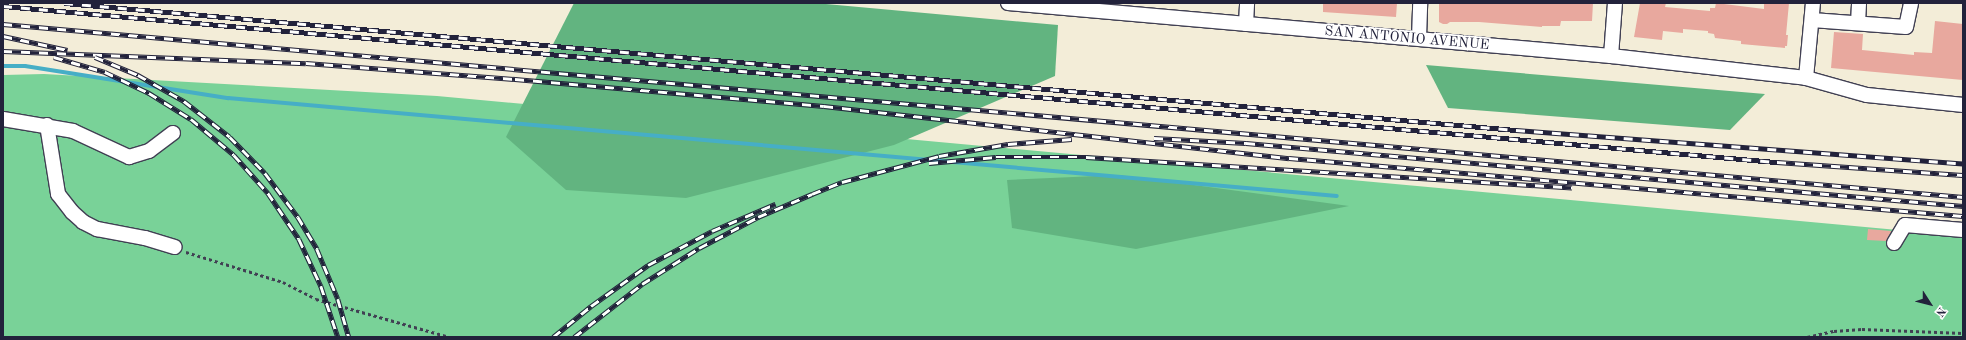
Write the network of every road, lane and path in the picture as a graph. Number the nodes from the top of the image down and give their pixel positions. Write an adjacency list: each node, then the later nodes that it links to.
1 (1008, 3): 8 (street, SAN ANTONIO AVENUE)
2 (1247, 3): 11 (street)
3 (1420, 3): 12 (street)
4 (1614, 3): 13 (street)
5 (1813, 3): 9 (street)
6 (1859, 3): 10 (street)
7 (1911, 3): 10 (street)
8 (1076, 6): 11 (street, SAN ANTONIO AVENUE)
9 (1812, 20): 10 (street); 14 (street)
10 (1858, 23)
11 (1246, 24): 12 (street, SAN ANTONIO AVENUE)
12 (1419, 38): 13 (street, SAN ANTONIO AVENUE)
13 (1611, 56): 14 (street, SAN ANTONIO AVENUE)
14 (1806, 78): 15 (street, SAN ANTONIO AVENUE)
15 (1963, 105)
16 (3, 119): 17 (street)
17 (48, 125): 18 (street); 21 (street)
18 (173, 133)
19 (1963, 230): 20 (street)
20 (1894, 243)
21 (175, 247): 23 (path)
22 (1963, 333): 24 (path)
23 (449, 337)
24 (1807, 337)

